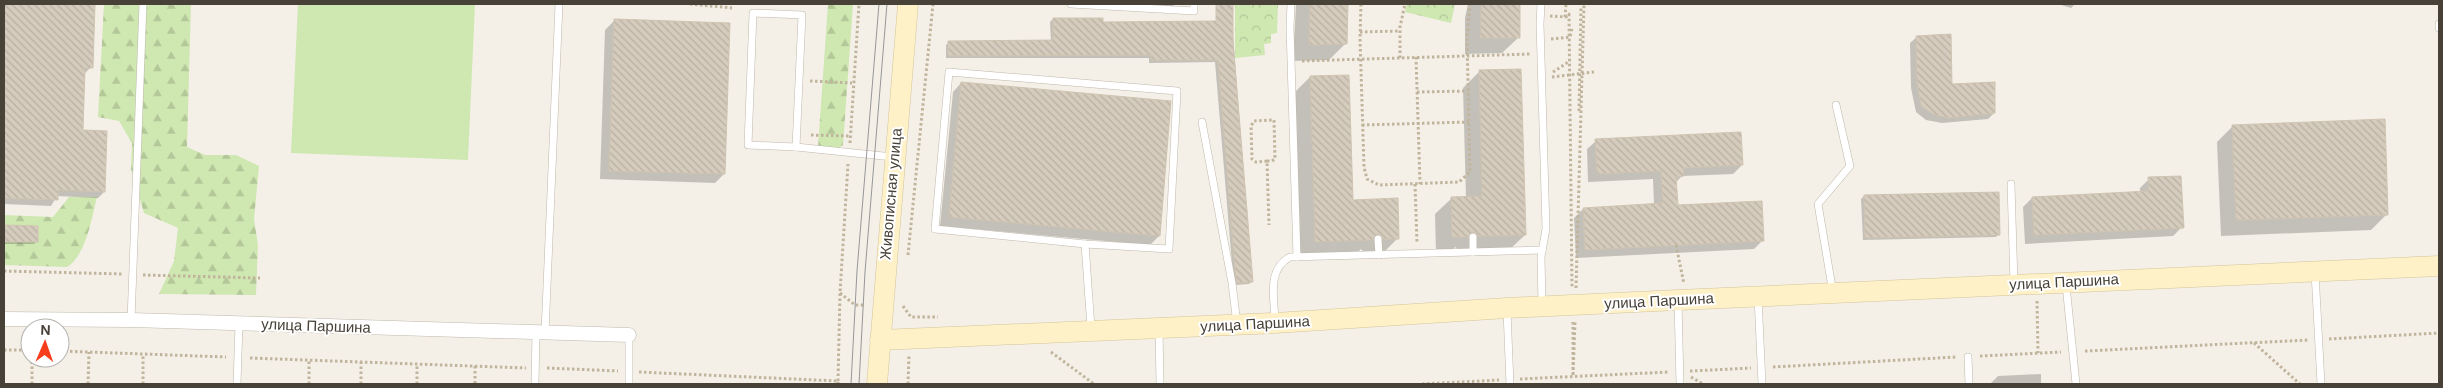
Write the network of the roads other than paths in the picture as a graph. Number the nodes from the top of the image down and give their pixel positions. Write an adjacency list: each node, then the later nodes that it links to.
1 (143, 4): 30 (lane)
2 (559, 4): 35 (lane)
3 (908, 4): 11 (street, Живописная улица)
4 (1071, 4): 5 (lane)
5 (1194, 4)
6 (1291, 4): 19 (lane)
7 (1541, 4): 16 (lane)
8 (1836, 105): 25 (lane)
9 (1202, 122): 33 (lane)
10 (796, 147): 10 (lane); 11 (lane)
11 (895, 157): 38 (street, Живописная улица)
12 (2011, 184): 23 (lane)
13 (1473, 237): 17 (lane)
14 (1378, 240): 18 (lane)
15 (1085, 244): 15 (lane); 36 (lane)
16 (1542, 250): 17 (lane); 27 (lane)
17 (1473, 252): 18 (lane)
18 (1379, 255): 19 (lane)
19 (1297, 257): 31 (lane)
20 (2439, 266): 21 (street, улица Паршина)
21 (2314, 271): 22 (street, улица Паршина); 50 (lane)
22 (2066, 282): 23 (street, улица Паршина); 49 (lane)
23 (2014, 284): 25 (street, улица Паршина)
24 (1681, 292): 26 (street, улица Паршина); 27 (street, улица Паршина); 46 (lane)
25 (1833, 293): 26 (street, улица Паршина)
26 (1758, 296): 47 (lane)
27 (1542, 306): 28 (street, улица Паршина)
28 (1507, 308): 31 (street, улица Паршина); 40 (lane)
29 (4, 319): 30 (street, улица Паршина)
30 (131, 320): 32 (street, улица Паршина)
31 (1275, 323): 33 (street, улица Паршина)
32 (239, 324): 35 (street, улица Паршина); 41 (lane)
33 (1237, 325): 34 (street, улица Паршина)
34 (1159, 329): 36 (street, улица Паршина); 45 (lane)
35 (540, 332): 37 (street, улица Паршина); 42 (lane)
36 (1092, 332): 38 (street, улица Паршина)
37 (629, 335): 43 (lane)
38 (880, 340): 44 (street, Живописная улица)
39 (1968, 357): 48 (lane)
40 (1510, 382)
41 (237, 384)
42 (535, 384)
43 (629, 384)
44 (877, 384)
45 (1160, 384)
46 (1680, 384)
47 (1762, 384)
48 (1969, 384)
49 (2076, 384)
50 (2321, 384)

